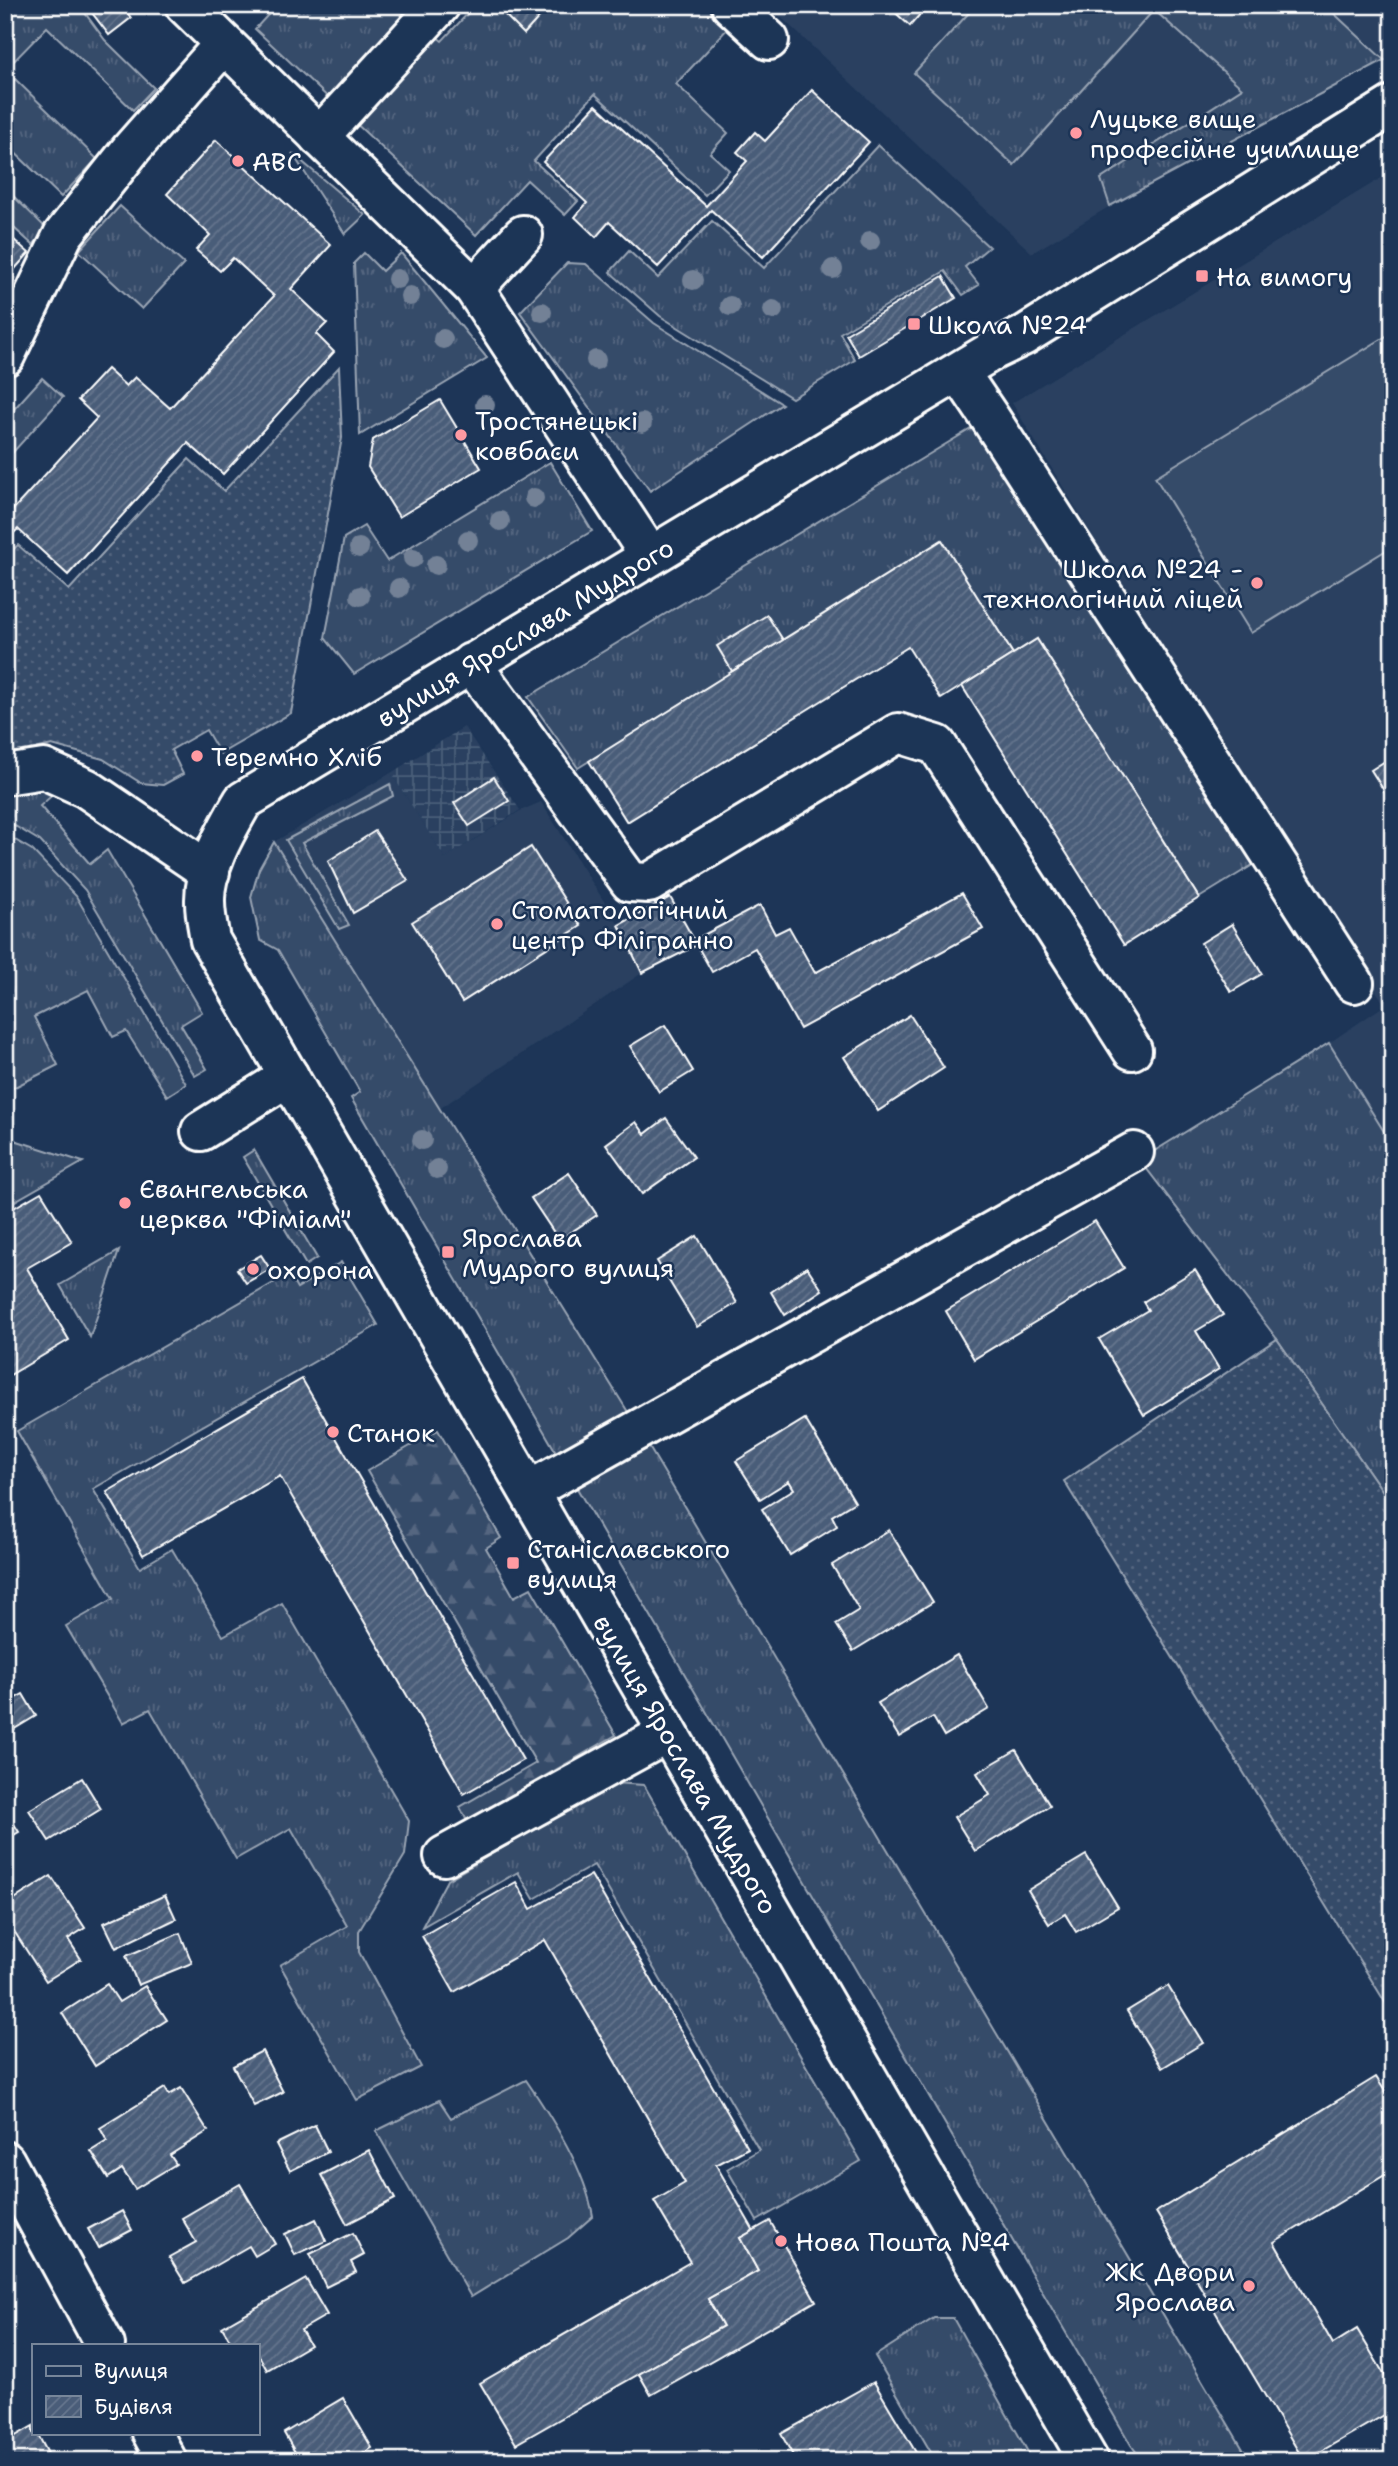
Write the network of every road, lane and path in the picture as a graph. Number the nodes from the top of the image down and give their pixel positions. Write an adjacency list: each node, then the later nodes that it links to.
1 (185, 5): 5 (main road)
2 (440, 5): 7 (main road)
3 (731, 5): 4 (main road)
4 (769, 40)
5 (224, 44): 7 (main road); 10 (main road)
6 (1393, 106): 11 (main road, вулиця Ярослава Мудрого)
7 (319, 137): 9 (main road)
8 (523, 235): 9 (main road)
9 (474, 288): 12 (main road)
10 (5, 356)
11 (959, 372): 12 (main road, вулиця Ярослава Мудрого); 16 (main road)
12 (650, 556): 13 (main road, вулиця Ярослава Мудрого)
13 (471, 663): 15 (main road, вулиця Ярослава Мудрого); 17 (main road)
14 (5, 775): 15 (main road)
15 (210, 872): 18 (main road, вулиця Ярослава Мудрого)
16 (1354, 983)
17 (1132, 1050)
18 (289, 1076): 19 (main road); 21 (main road, вулиця Ярослава Мудрого)
19 (201, 1131)
20 (1134, 1152): 21 (main road)
21 (529, 1491): 22 (main road, вулиця Ярослава Мудрого)
22 (668, 1732): 23 (main road); 28 (main road, вулиця Ярослава Мудрого)
23 (444, 1856)
24 (5, 2161): 25 (main road)
25 (104, 2344)
26 (153, 2434): 27 (main road)
27 (167, 2461)
28 (1089, 2461)

